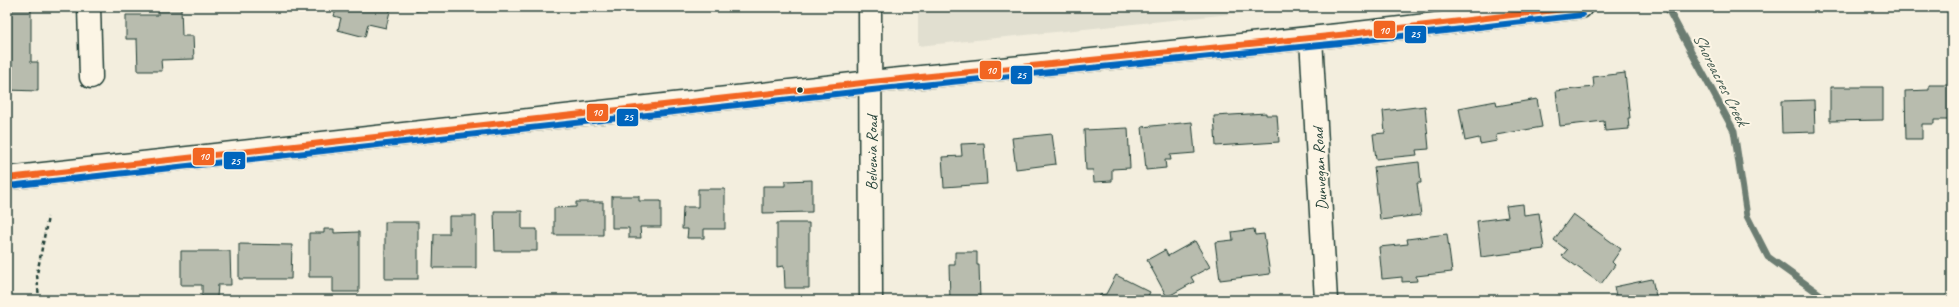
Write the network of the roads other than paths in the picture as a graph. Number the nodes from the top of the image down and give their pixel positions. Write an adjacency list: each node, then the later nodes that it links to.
1 (89, 7): 5 (main road)
2 (870, 7): 6 (main road, Belvenia Road)
3 (1581, 7): 4 (main road)
4 (1311, 38): 6 (main road); 9 (main road, Dunvegan Road)
5 (91, 77)
6 (871, 82): 7 (main road); 8 (main road, Belvenia Road)
7 (7, 178)
8 (871, 300)
9 (1326, 300)

